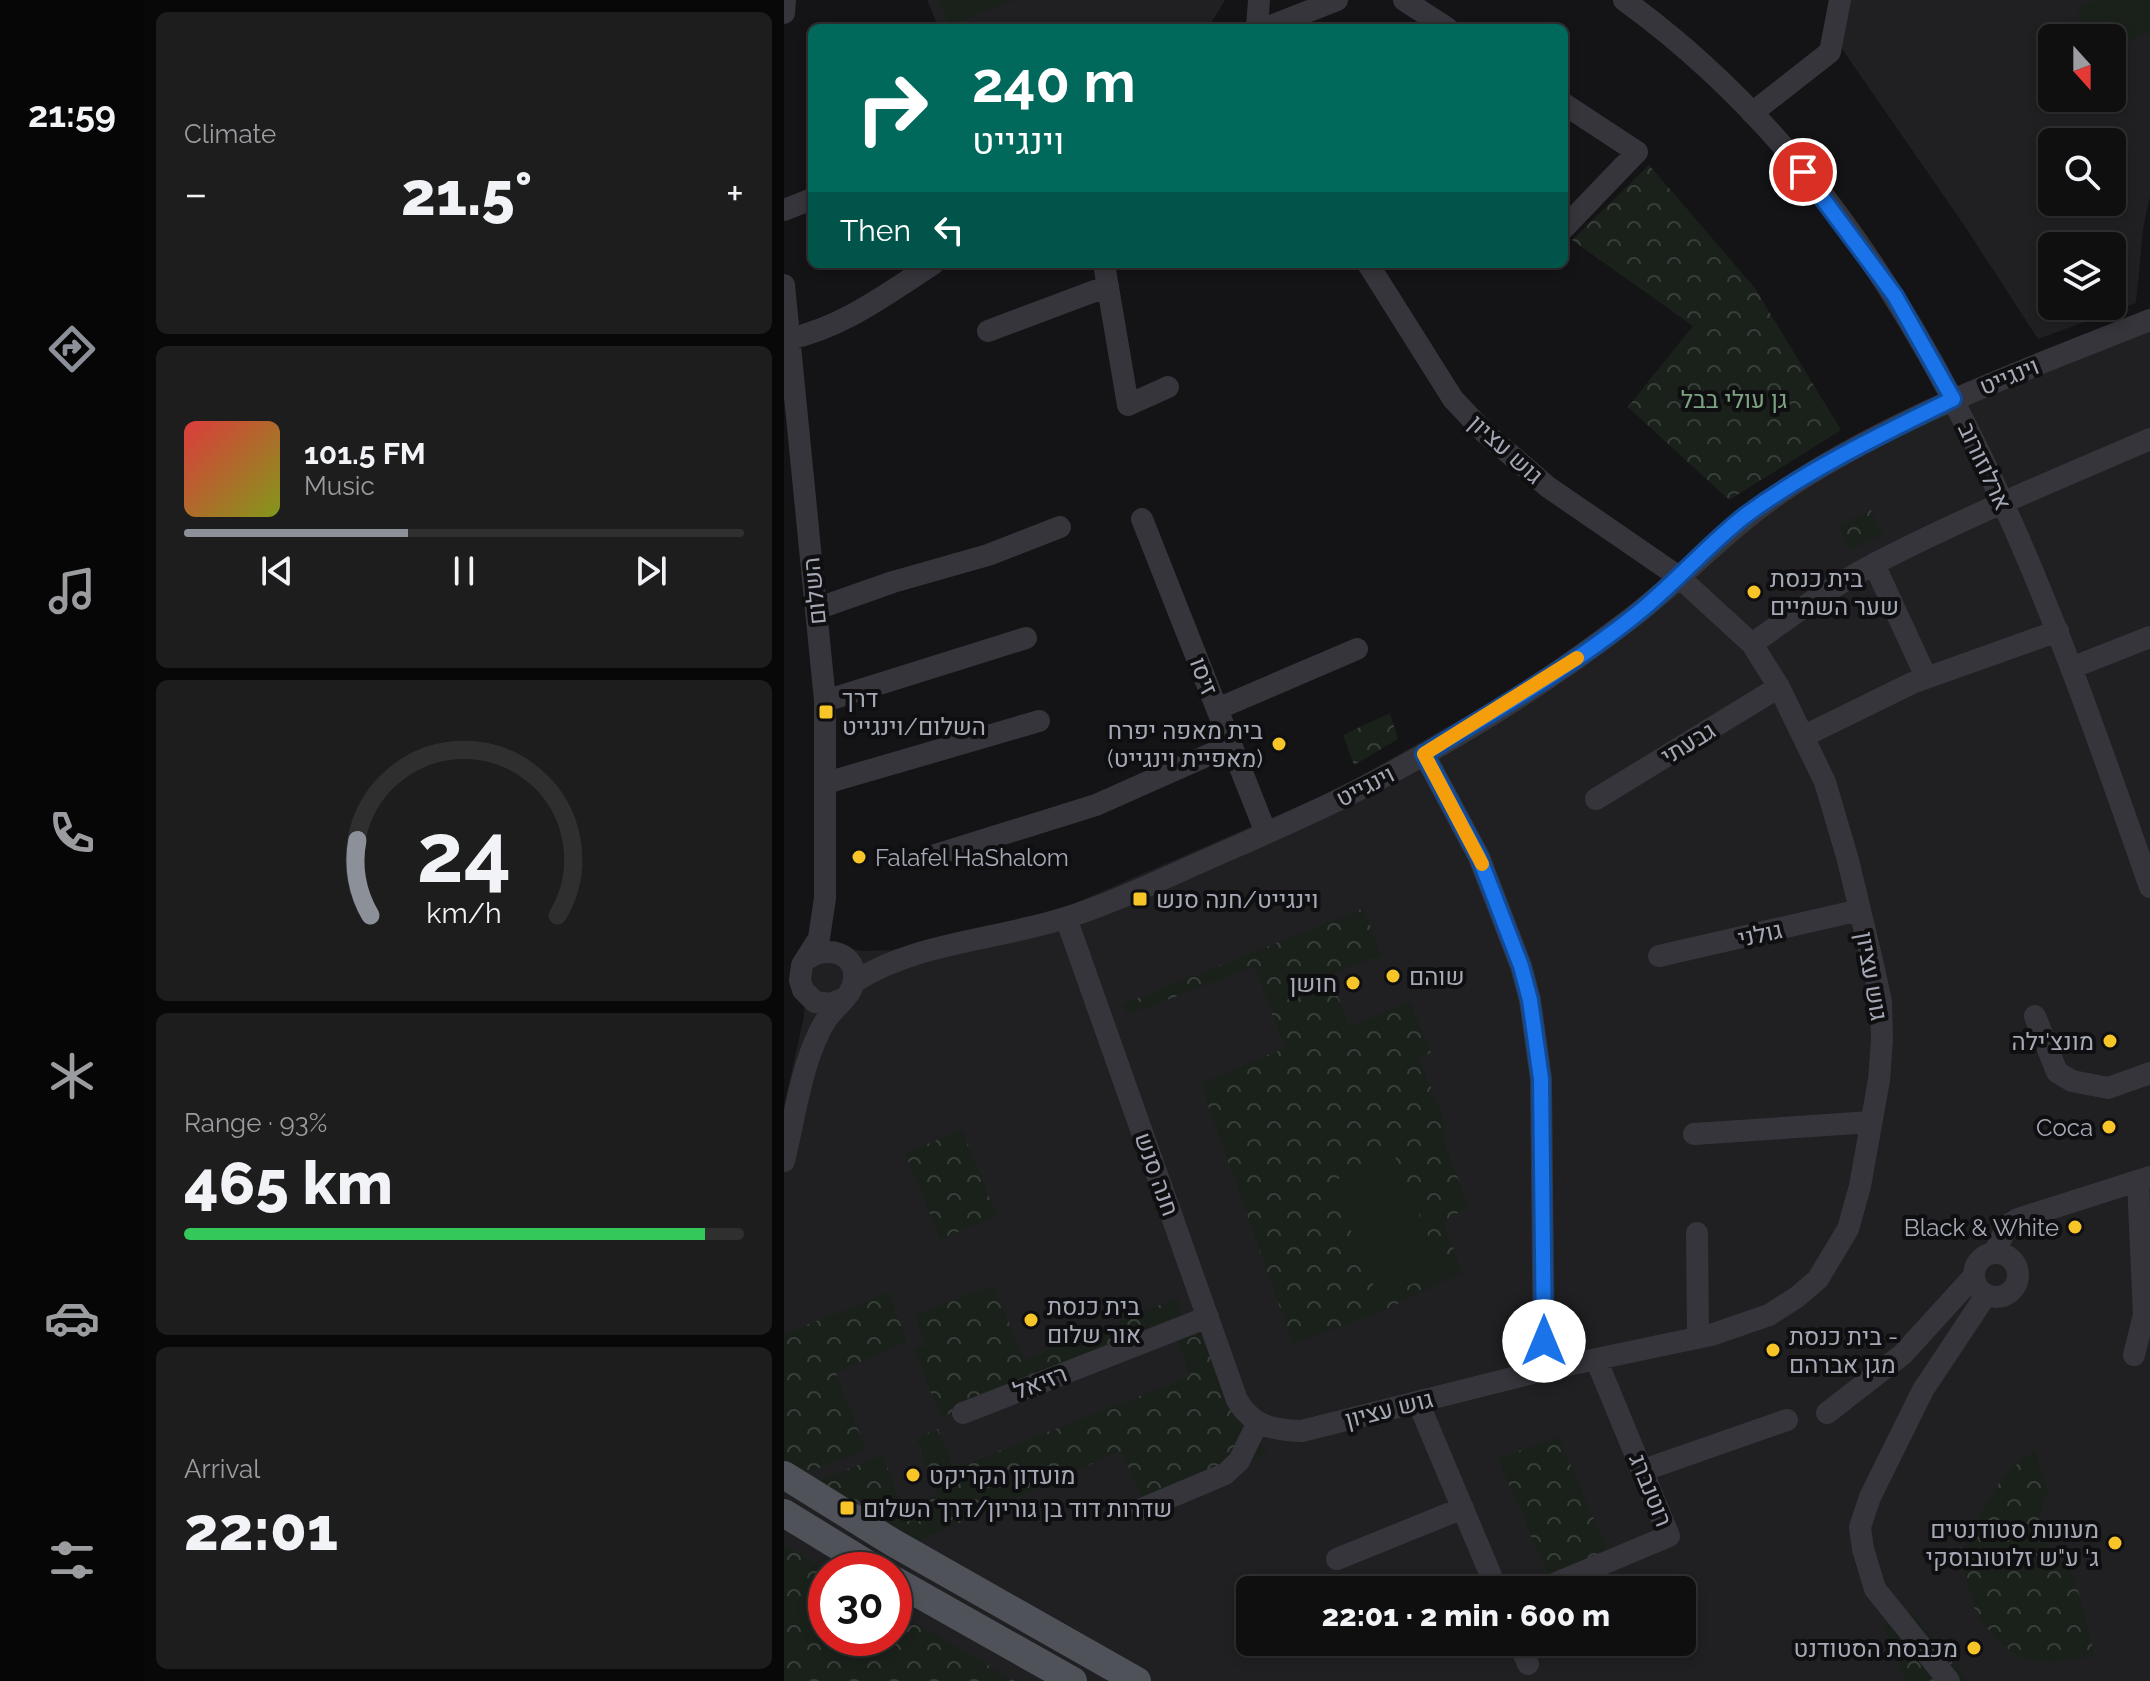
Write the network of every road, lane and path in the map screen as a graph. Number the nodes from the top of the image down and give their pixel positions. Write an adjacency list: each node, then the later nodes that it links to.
1 (785, 0): 7 (street)
2 (1259, 0): 8 (street)
3 (1337, 0): 9 (street)
4 (1404, 0): 10 (street)
5 (1624, 0): 12 (street, ארלוזורוב)
6 (1840, 0): 12 (street)
7 (784, 13)
8 (1257, 24)
9 (1276, 24)
10 (1441, 24)
11 (1568, 107): 15 (street)
12 (1752, 113): 24 (street, ארלוזורוב)
13 (808, 201): 14 (street)
14 (784, 210)
15 (1568, 224)
16 (927, 268): 22 (street)
17 (1371, 268): 30 (street, גוש עציון)
18 (1106, 275): 21 (street); 23 (street)
19 (784, 285): 22 (street, השלום)
20 (2150, 320): 24 (street, וינגייט)
21 (988, 331)
22 (788, 339): 31 (street, השלום)
23 (1168, 387)
24 (1953, 399): 26 (street, ארלוזורוב); 30 (street, וינגייט)
25 (2150, 439): 26 (street)
26 (2003, 502): 29 (street); 32 (street, ארלוזורוב)
27 (1142, 519): 41 (street, זיסו)
28 (1060, 527): 31 (street)
29 (1874, 564): 35 (street); 38 (street)
30 (1679, 577): 35 (street, גוש עציון); 45 (street, וינגייט)
31 (816, 609): 40 (street, השלום)
32 (2058, 631): 37 (street, ארלוזורוב); 38 (street)
33 (2150, 637): 37 (street)
34 (1026, 638): 40 (street)
35 (1752, 644): 39 (street, גוש עציון)
36 (1357, 649): 41 (street)
37 (2071, 668): 49 (street, ארלוזורוב)
38 (1926, 677): 43 (street)
39 (1779, 687): 43 (street, גוש עציון); 47 (street, גבעתי)
40 (825, 701): 46 (street, השלום)
41 (1217, 709): 44 (street, זיסו)
42 (1039, 721): 46 (street)
43 (1804, 736): 53 (street, גוש עציון)
44 (1231, 745): 48 (street, זיסו); 50 (street)
45 (1424, 754): 48 (street, וינגייט); 74 (street)
46 (826, 783): 52 (street, השלום)
47 (1596, 799)
48 (1266, 833): 54 (street, וינגייט)
49 (2143, 851): 51 (street, ארלוזורוב)
50 (929, 857)
51 (2150, 887)
52 (825, 898): 55 (street, השלום); 58 (street, השלום)
53 (1860, 910): 57 (street, גולני); 63 (street, גוש עציון)
54 (1066, 918): 56 (street, וינגייט); 70 (street, חנה סנש)
55 (844, 956): 56 (street, וינגייט); 58 (street); 59 (street)
56 (910, 956): 59 (street, וינגייט)
57 (1659, 956)
58 (800, 979): 59 (street); 61 (street, השלום)
59 (850, 990): 61 (street, השלום)
60 (2035, 1016): 62 (street)
61 (813, 1047): 65 (street, השלום)
62 (2150, 1073)
63 (1871, 1122): 64 (street); 71 (street, גוש עציון)
64 (1694, 1134)
65 (784, 1161)
66 (2144, 1179): 68 (street); 72 (street)
67 (1697, 1233): 71 (street)
68 (1994, 1253): 69 (street); 69 (street)
69 (1980, 1286): 77 (street); 94 (street)
70 (1208, 1317): 76 (street, רזיאל); 79 (street, חנה סנש)
71 (1698, 1338): 73 (street, גוש עציון)
72 (2134, 1355)
73 (1596, 1359): 74 (street, גוש עציון); 80 (street, רוטנברג)
74 (1544, 1370): 75 (street, גוש עציון)
75 (1418, 1402): 79 (street, גוש עציון); 82 (street)
76 (963, 1413)
77 (1827, 1413)
78 (1787, 1420): 80 (street)
79 (1257, 1424): 83 (street)
80 (1644, 1470): 88 (street, רוטנברג)
81 (784, 1475): 93 (main road)
82 (1463, 1508): 86 (street); 87 (street)
83 (1142, 1509)
84 (784, 1513): 85 (main road)
85 (848, 1552)
86 (1337, 1559)
87 (1491, 1576)
88 (1573, 1576)
89 (912, 1590): 92 (main road)
90 (1525, 1656): 91 (street)
91 (1528, 1664)
92 (1073, 1681)
93 (1137, 1681)
94 (1949, 1681)

